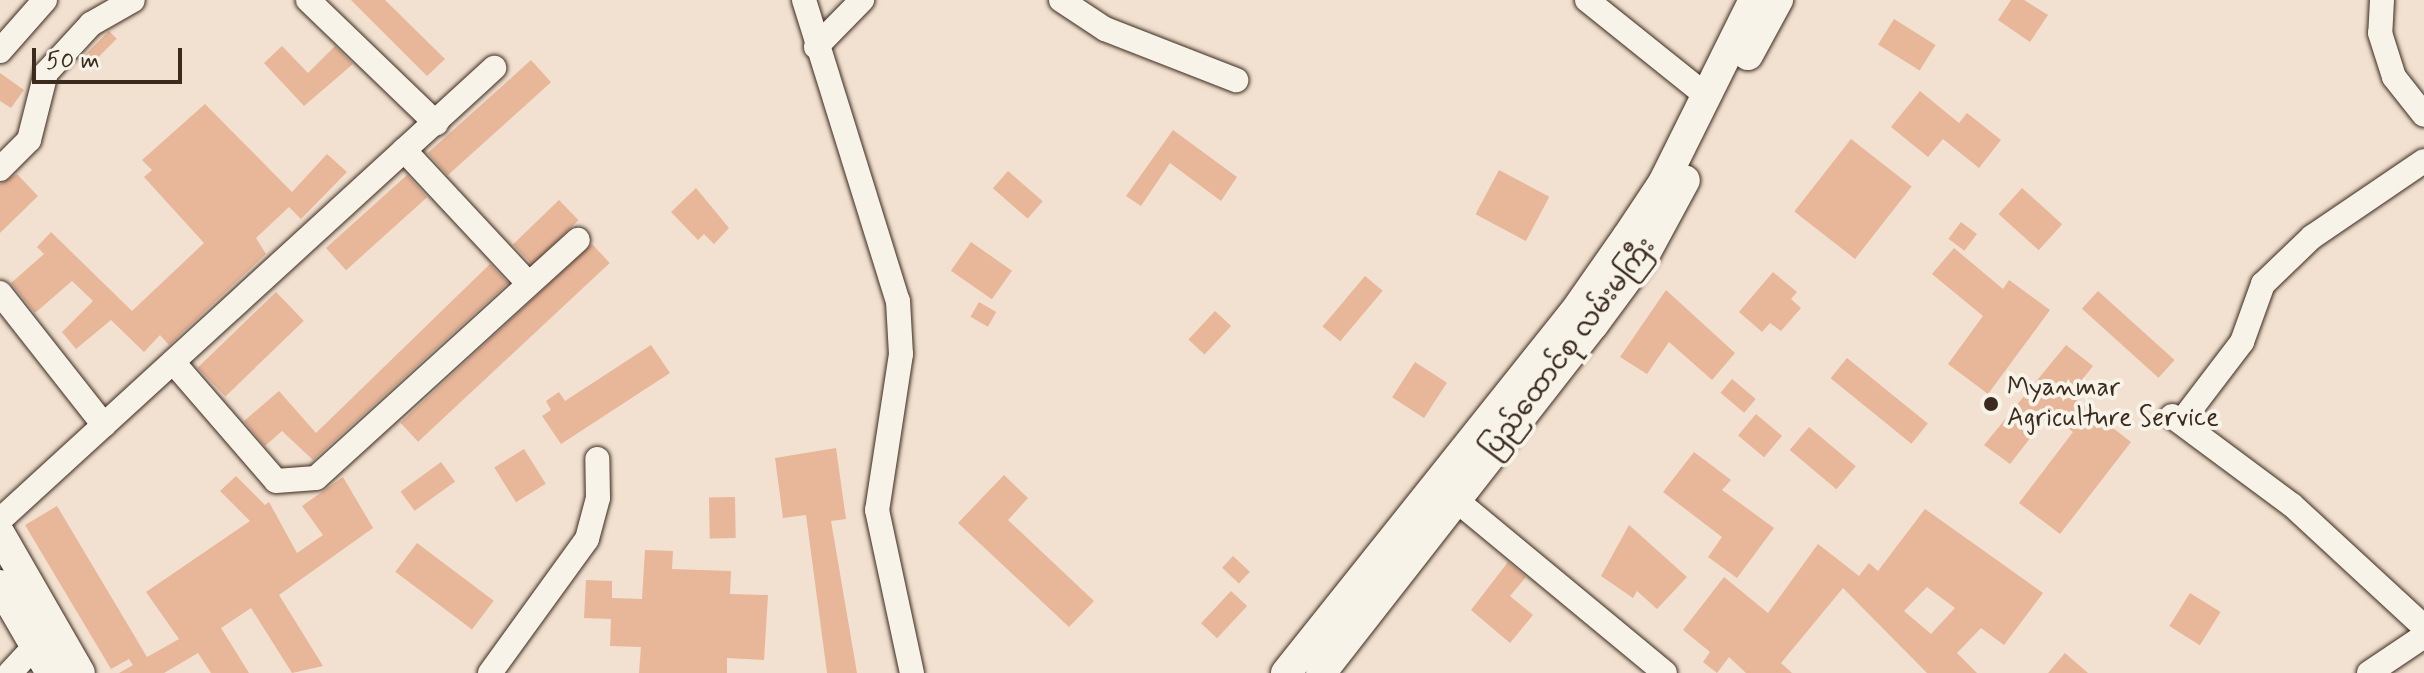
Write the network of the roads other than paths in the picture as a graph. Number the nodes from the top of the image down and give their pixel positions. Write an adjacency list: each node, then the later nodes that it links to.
1 (45, 0): 12 (street)
2 (133, 0): 20 (street)
3 (308, 0): 17 (street)
4 (804, 0): 11 (street)
5 (862, 0): 11 (street)
6 (1061, 0): 14 (street)
7 (1587, 0): 15 (street)
8 (1754, 0): 15 (main road)
9 (1778, 0): 27 (main road, ပြည်ထောင်စု လမ်းမကြီး)
10 (2382, 0): 16 (street)
11 (816, 47): 38 (street)
12 (0, 51)
13 (494, 68): 17 (street)
14 (1236, 80)
15 (1707, 96): 39 (main road)
16 (2424, 115)
17 (436, 123): 18 (street)
18 (404, 150): 22 (street); 24 (street)
19 (2424, 161): 31 (street)
20 (0, 169)
21 (578, 240): 22 (street)
22 (528, 283): 24 (street)
23 (0, 293): 25 (street)
24 (173, 362): 25 (street)
25 (104, 425): 28 (street)
26 (597, 459): 37 (street)
27 (1456, 500): 40 (main road, ပြည်ထောင်စု လမ်းမကြီး); 41 (street)
28 (0, 520)
29 (0, 534): 32 (main road)
30 (0, 585): 32 (main road)
31 (2424, 627)
32 (44, 636): 34 (street); 35 (main road); 36 (main road)
33 (2424, 636): 42 (street)
34 (10, 673)
35 (51, 673)
36 (80, 673)
37 (490, 673)
38 (912, 673)
39 (1286, 673)
40 (1321, 673)
41 (1665, 673)
42 (2369, 673)

